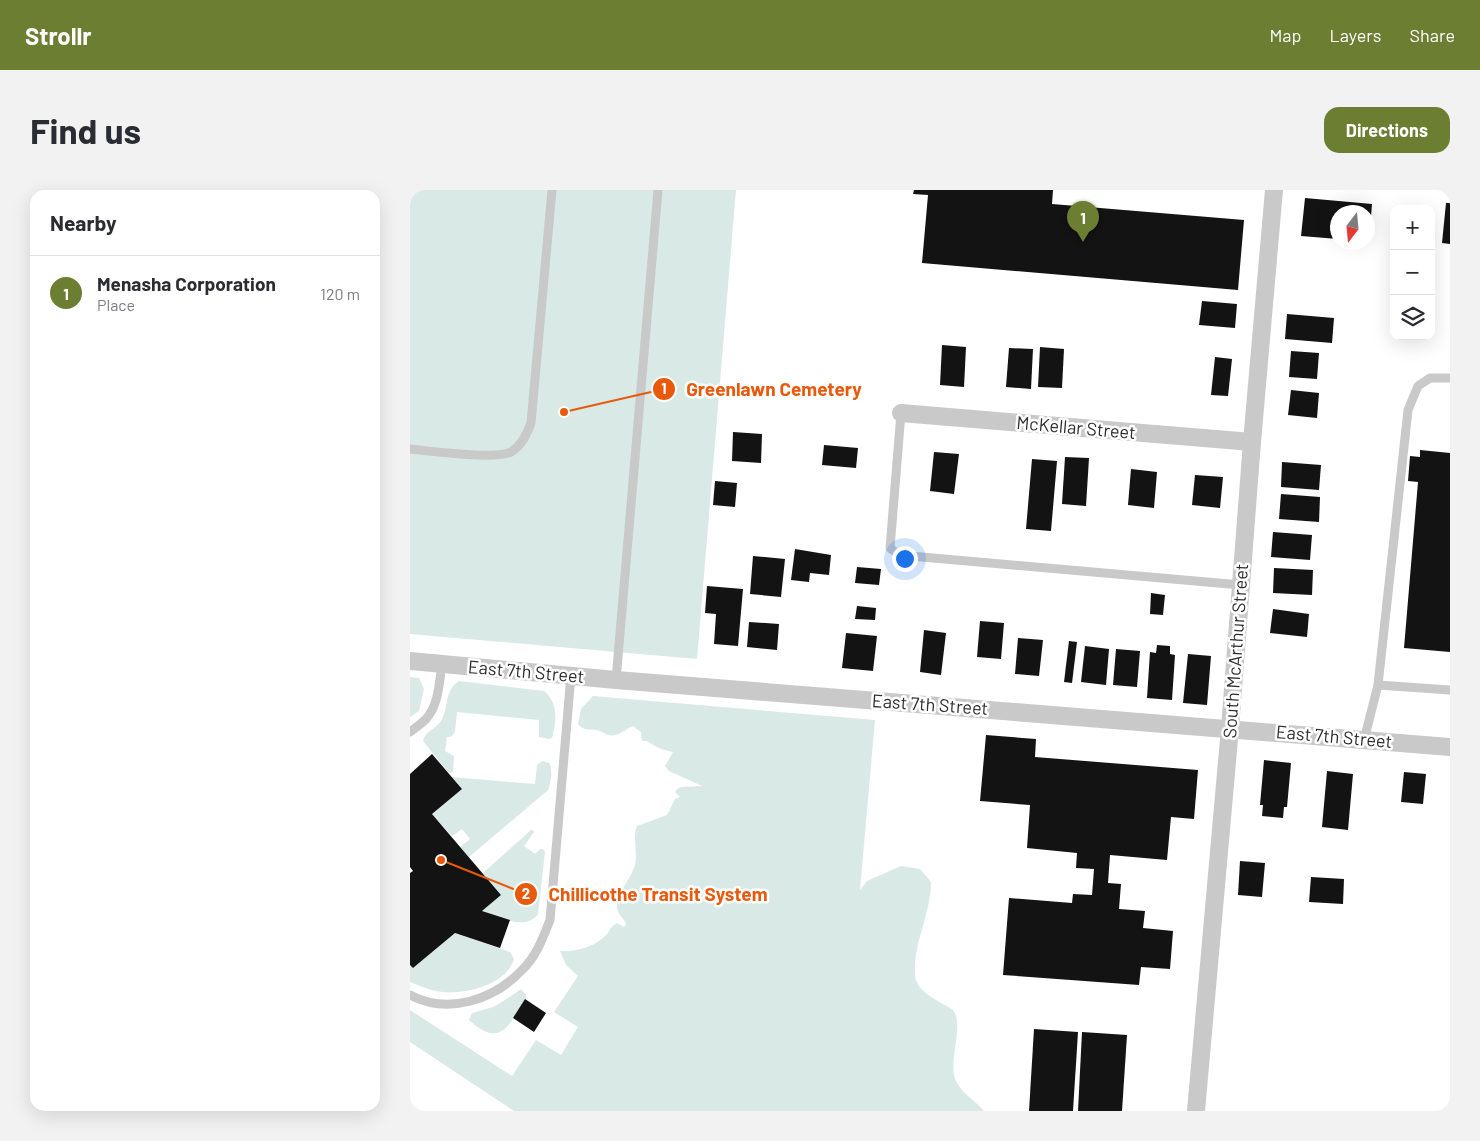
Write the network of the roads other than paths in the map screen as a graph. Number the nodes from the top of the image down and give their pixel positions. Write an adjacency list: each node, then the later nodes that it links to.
1 (552, 190): 7 (lane)
2 (658, 190): 12 (lane)
3 (1274, 190): 6 (street, South McArthur Street)
4 (1450, 378): 13 (lane)
5 (901, 413): 6 (street, McKellar Street); 8 (lane)
6 (1252, 442): 8 (street, South McArthur Street)
7 (410, 449)
8 (1241, 585): 15 (street, South McArthur Street)
9 (410, 661): 10 (street, East 7th Street)
10 (442, 664): 11 (street, East 7th Street); 16 (lane)
11 (571, 675): 12 (street, East 7th Street); 19 (lane)
12 (616, 680): 15 (street, East 7th Street)
13 (1378, 686): 14 (lane); 17 (lane)
14 (1450, 690)
15 (1230, 728): 17 (street, East 7th Street); 20 (street, South McArthur Street)
16 (410, 732)
17 (1364, 740): 18 (street, East 7th Street)
18 (1450, 747)
19 (410, 995)
20 (1196, 1111)

